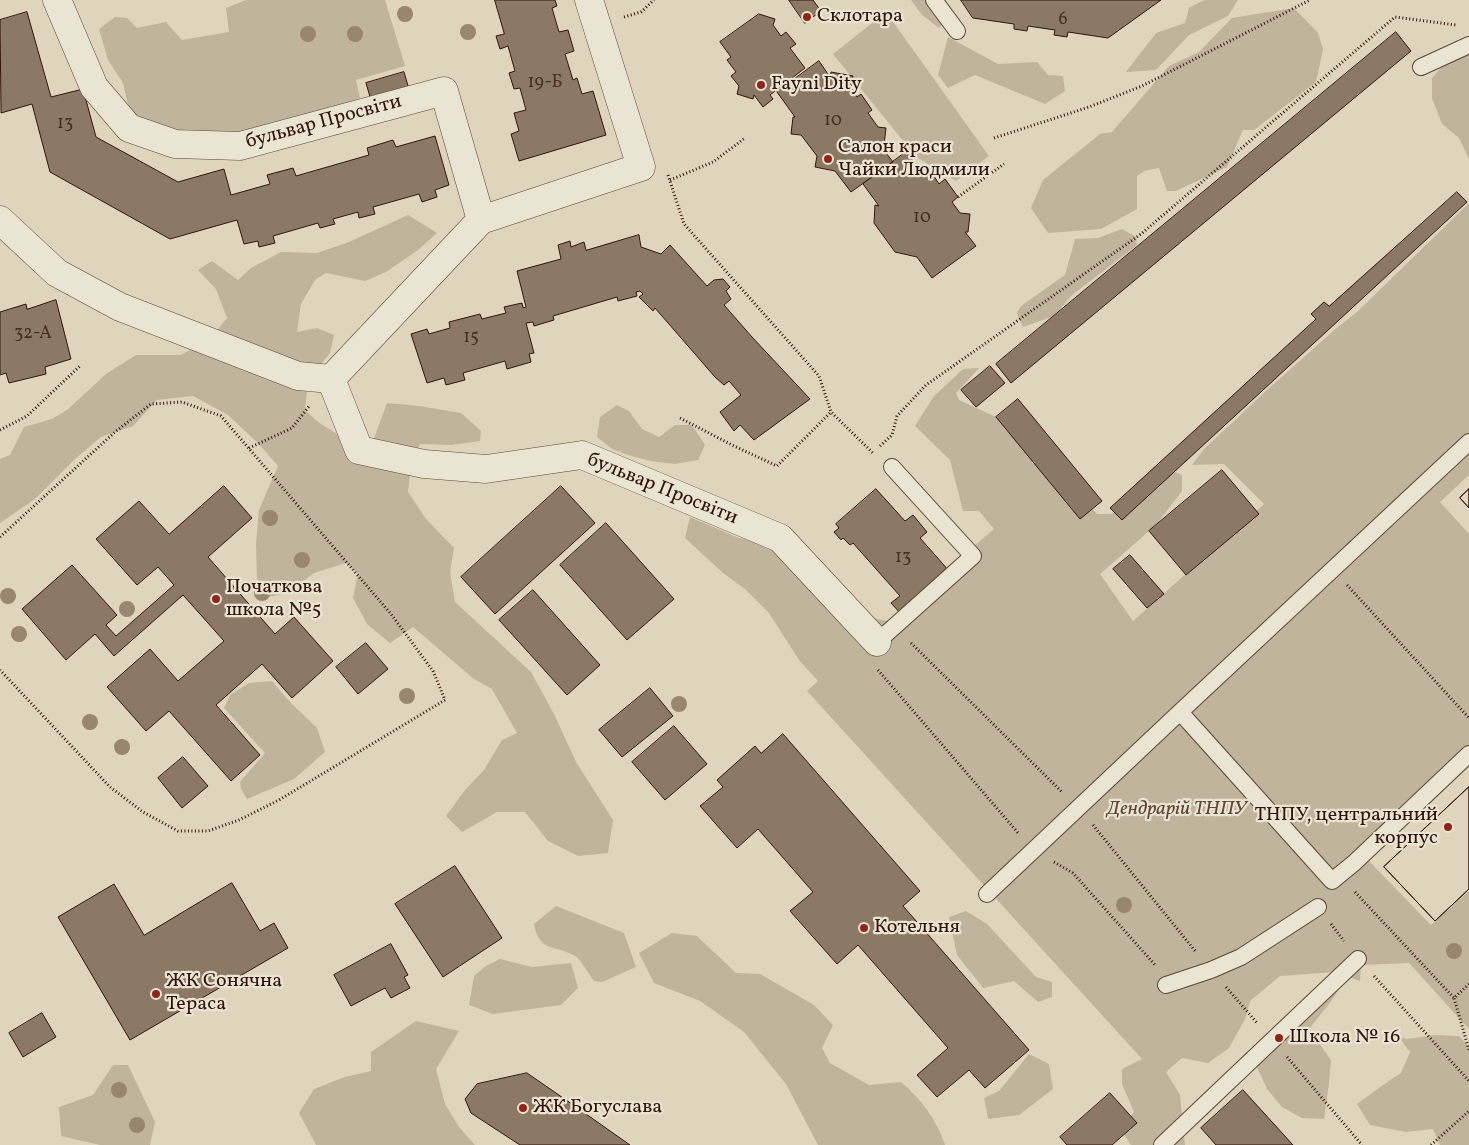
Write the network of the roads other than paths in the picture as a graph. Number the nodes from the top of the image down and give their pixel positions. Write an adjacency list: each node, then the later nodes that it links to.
1 (57, 0): 8 (street, бульвар Просвіти)
2 (589, 0): 8 (street)
3 (934, 0): 4 (lane)
4 (957, 31)
5 (1469, 45): 6 (lane)
6 (1421, 67)
7 (0, 220): 9 (street)
8 (481, 220): 9 (street)
9 (331, 379): 12 (street, бульвар Просвіти)
10 (1469, 442): 13 (lane)
11 (892, 467): 12 (lane)
12 (877, 642)
13 (1180, 712): 14 (lane); 15 (lane)
14 (1469, 754)
15 (987, 894)
16 (1318, 907): 18 (lane)
17 (1358, 959): 19 (lane)
18 (1169, 984)
19 (1162, 1145)

